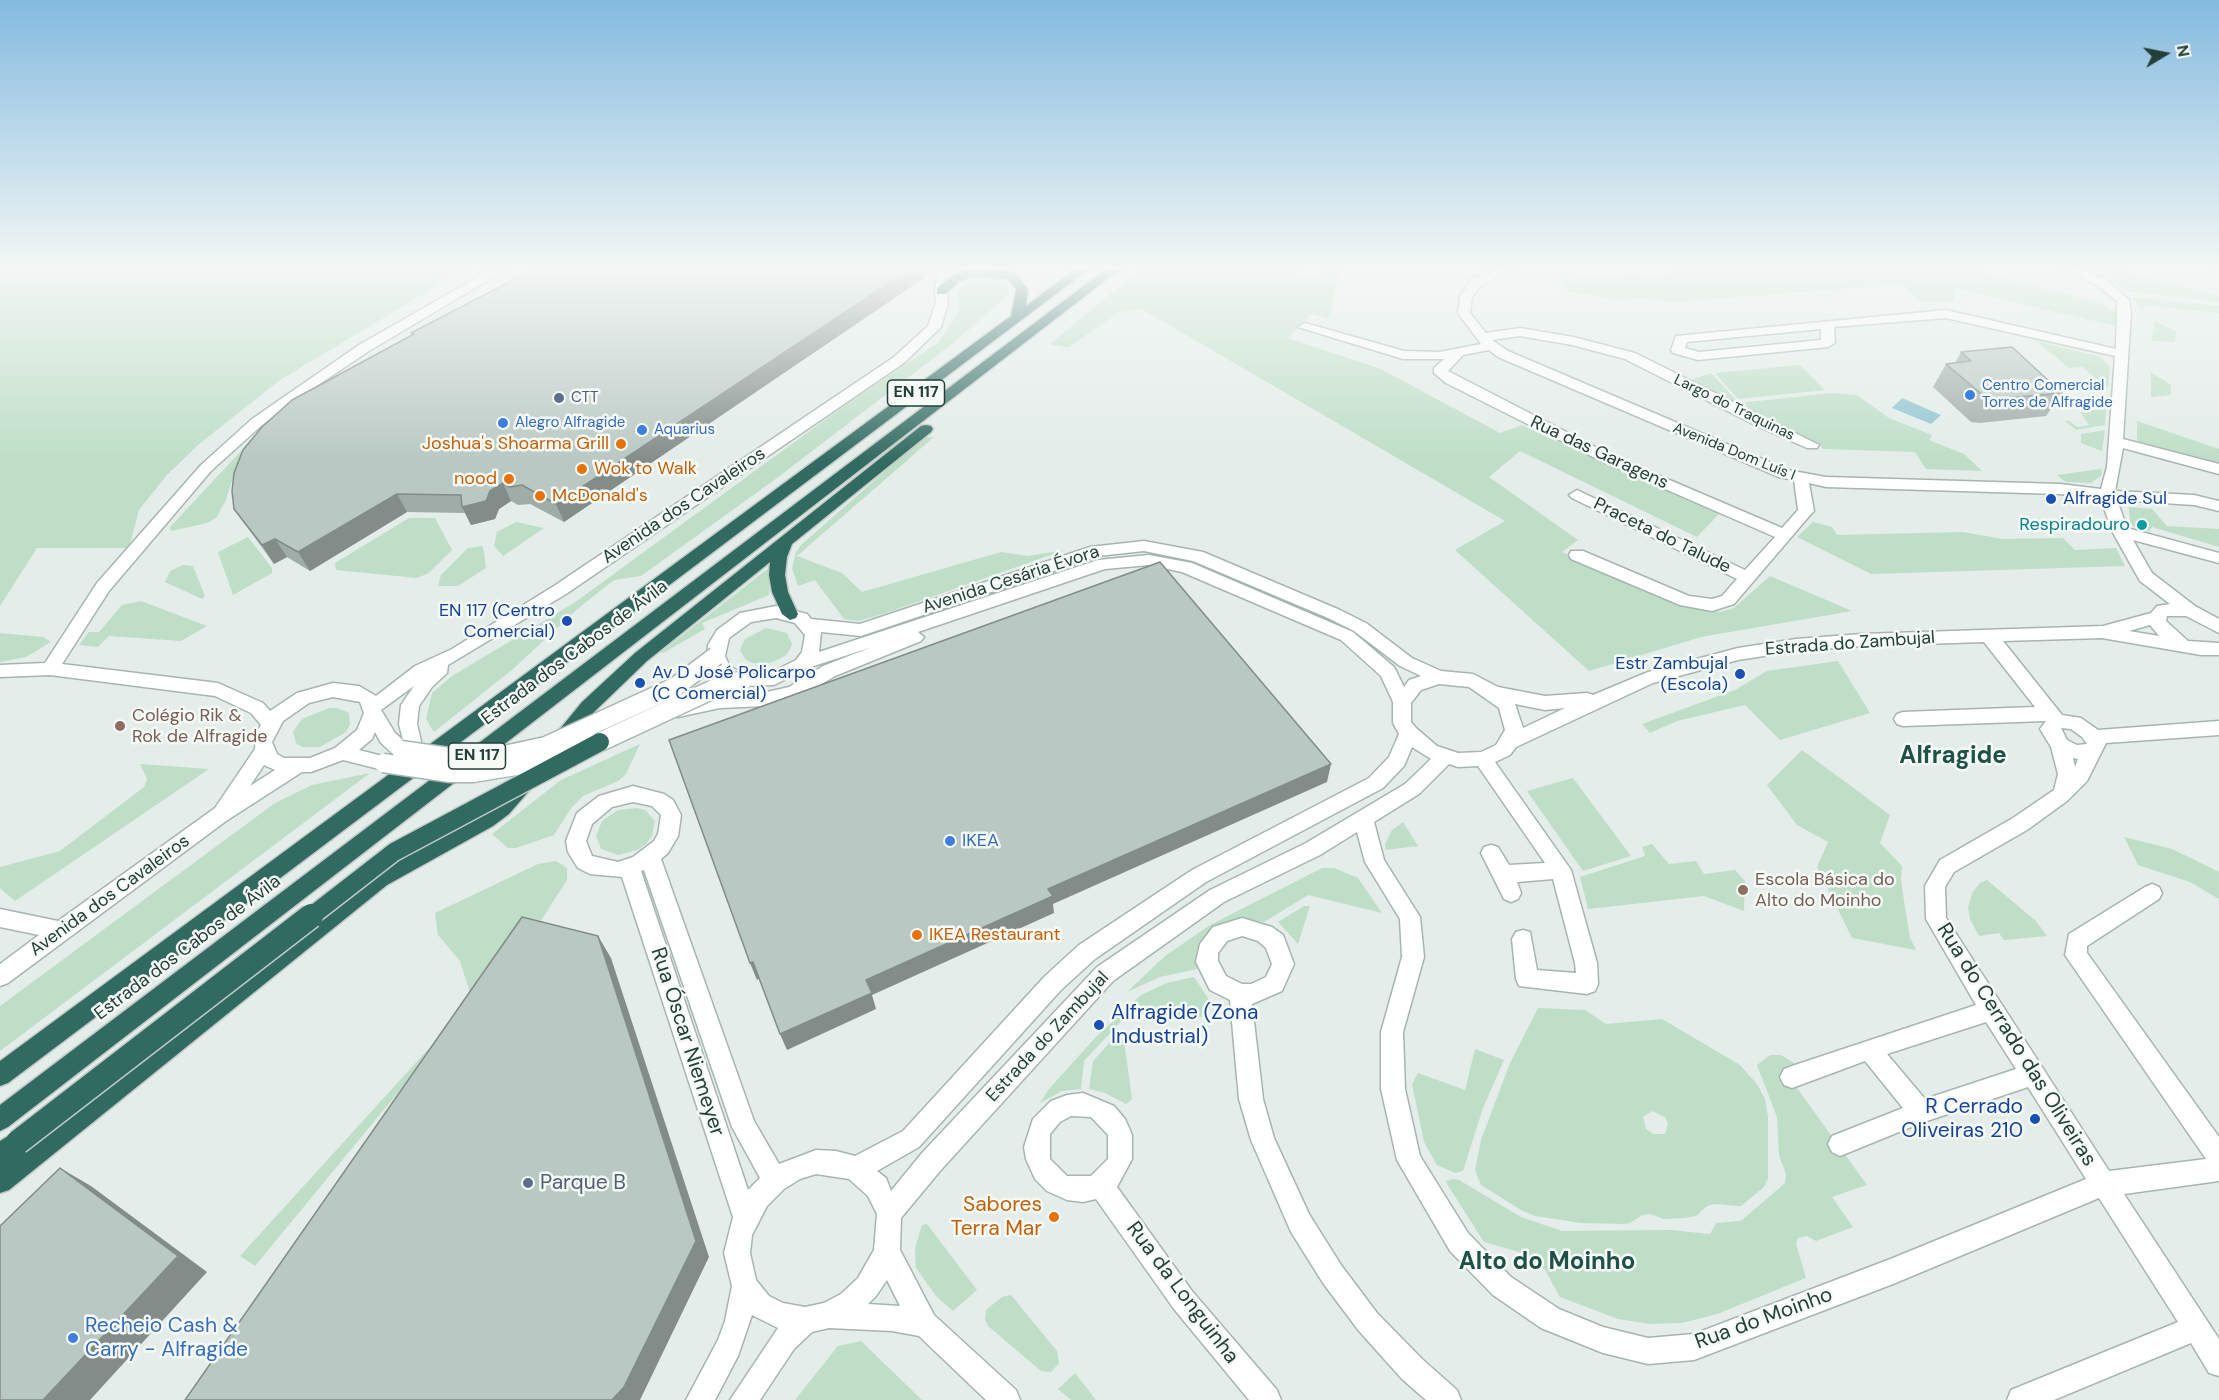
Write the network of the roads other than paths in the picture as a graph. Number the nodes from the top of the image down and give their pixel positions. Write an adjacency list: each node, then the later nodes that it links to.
1 (395, 331): 44 (street)
2 (929, 331): 41 (street, Avenida dos Cavaleiros)
3 (999, 331): 86 (highway, Estrada dos Cabos de Ávila / EN 117)
4 (1034, 331): 14 (highway, Estrada dos Cabos de Ávila / EN 117)
5 (1320, 331): 13 (street)
6 (1479, 331): 11 (street, Avenida Dom Luís I)
7 (1756, 331): 8 (street)
8 (1827, 331)
9 (2022, 331): 12 (street)
10 (2124, 331): 12 (street)
11 (1487, 342): 13 (street); 16 (street, Largo do Traquinas); 18 (street, Avenida Dom Luís I)
12 (2122, 354): 15 (street)
13 (1456, 355): 23 (street, Rua das Garagens)
14 (954, 393): 24 (highway); 89 (highway, Estrada dos Cabos de Ávila / EN 117)
15 (2116, 441): 17 (street); 19 (street)
16 (1812, 445)
17 (2219, 469)
18 (1801, 479): 19 (street, Avenida Dom Luís I); 23 (street)
19 (2108, 494): 21 (street, Avenida Dom Luís I); 22 (street)
20 (1577, 495): 29 (street, Praceta do Talude)
21 (2219, 506)
22 (2120, 531): 27 (street); 28 (street)
23 (1785, 535): 29 (street)
24 (788, 541): 31 (highway); 96 (highway)
25 (1577, 555): 29 (street)
26 (1100, 558): 32 (street, Avenida Cesária Évora); 35 (street, Avenida Cesária Évora); 46 (street, Avenida Cesária Évora); 50 (street, Avenida Cesária Évora)
27 (2219, 558)
28 (2146, 577): 30 (street); 33 (street)
29 (1748, 578)
30 (2194, 612): 33 (street, Estrada do Zambujal); 34 (street, Estrada do Zambujal); 36 (street)
31 (790, 614): 35 (street); 42 (street)
32 (954, 615): 43 (street, Avenida Cesária Évora); 52 (street, bridge)
33 (2158, 615): 37 (street, Estrada do Zambujal); 39 (street, Estrada do Zambujal)
34 (2219, 616)
35 (809, 625): 43 (street)
36 (2219, 627)
37 (2102, 632): 38 (street, Estrada do Zambujal); 39 (street, Estrada do Zambujal)
38 (1989, 636): 49 (street, Estrada do Zambujal); 53 (street)
39 (2194, 648): 40 (street, Estrada do Zambujal)
40 (2219, 649)
41 (458, 653): 51 (street, Avenida dos Cavaleiros); 60 (street)
42 (716, 656): 47 (street); 60 (street, bridge)
43 (802, 664): 47 (street)
44 (50, 669): 45 (street); 55 (street)
45 (0, 670)
46 (1438, 677): 48 (street); 50 (street)
47 (743, 680): 52 (street, bridge)
48 (1494, 693): 49 (street, Estrada do Zambujal); 59 (street)
49 (1604, 696): 59 (street, Estrada do Zambujal)
50 (1402, 702): 57 (street)
51 (373, 710): 55 (street); 60 (street); 64 (street)
52 (664, 713): 58 (street, bridge)
53 (2053, 717): 54 (street); 61 (street); 62 (street)
54 (1903, 718)
55 (270, 723): 63 (street)
56 (2219, 728): 62 (street)
57 (1409, 733): 65 (street); 93 (street, Estrada do Zambujal)
58 (600, 742): 64 (street, bridge); 91 (highway, bridge)
59 (1509, 742): 66 (street)
60 (406, 745)
61 (2060, 745): 62 (street); 68 (street)
62 (2092, 745): 68 (street, Rua do Cerrado das Oliveiras)
63 (264, 750): 67 (street); 69 (street, Avenida dos Cavaleiros)
64 (342, 753): 67 (street)
65 (1445, 757): 66 (street); 70 (street, Estrada do Zambujal)
66 (1483, 759): 74 (street)
67 (296, 766): 69 (street, Avenida dos Cavaleiros)
68 (2063, 791): 83 (street, Rua do Cerrado das Oliveiras)
69 (219, 815): 79 (street, Avenida dos Cavaleiros)
70 (1363, 819): 98 (street, Rua do Moinho); 99 (street, Estrada do Zambujal)
71 (1491, 853): 75 (street)
72 (650, 857): 73 (street); 73 (street); 95 (street, Rua Óscar Niemeyer)
73 (629, 867): 100 (street, Rua Óscar Niemeyer)
74 (1561, 870): 75 (street); 80 (street)
75 (1504, 874): 77 (street)
76 (2152, 893): 92 (street)
77 (1511, 894)
78 (0, 918): 79 (street)
79 (62, 931): 81 (street, Avenida dos Cavaleiros)
80 (1523, 939)
81 (0, 976)
82 (1240, 994): 111 (street)
83 (1992, 1010): 84 (street); 85 (street, Rua do Cerrado das Oliveiras)
84 (1869, 1049): 87 (street); 88 (street)
85 (2033, 1074): 88 (street); 98 (street, Rua do Cerrado das Oliveiras)
86 (0, 1075)
87 (1792, 1077)
88 (1921, 1112): 90 (street)
89 (0, 1119)
90 (1840, 1144)
91 (9, 1149)
92 (2219, 1157)
93 (856, 1169): 95 (street); 99 (street)
94 (2219, 1169): 98 (street, Rua do Cerrado das Oliveiras)
95 (775, 1180): 100 (street)
96 (0, 1181)
97 (1100, 1184): 110 (street, Rua da Longuinha)
98 (2104, 1184): 105 (street, Rua do Cerrado das Oliveiras)
99 (889, 1213): 101 (street)
100 (745, 1217): 102 (street)
101 (887, 1250): 103 (street); 104 (street)
102 (745, 1286): 103 (street); 107 (street)
103 (817, 1317): 104 (street); 108 (street)
104 (925, 1324): 109 (street)
105 (2196, 1328): 106 (street, Rua do Cerrado das Oliveiras); 112 (street)
106 (2219, 1363)
107 (700, 1400)
108 (744, 1400)
109 (1006, 1400)
110 (1267, 1400)
111 (1448, 1400)
112 (2021, 1400)

